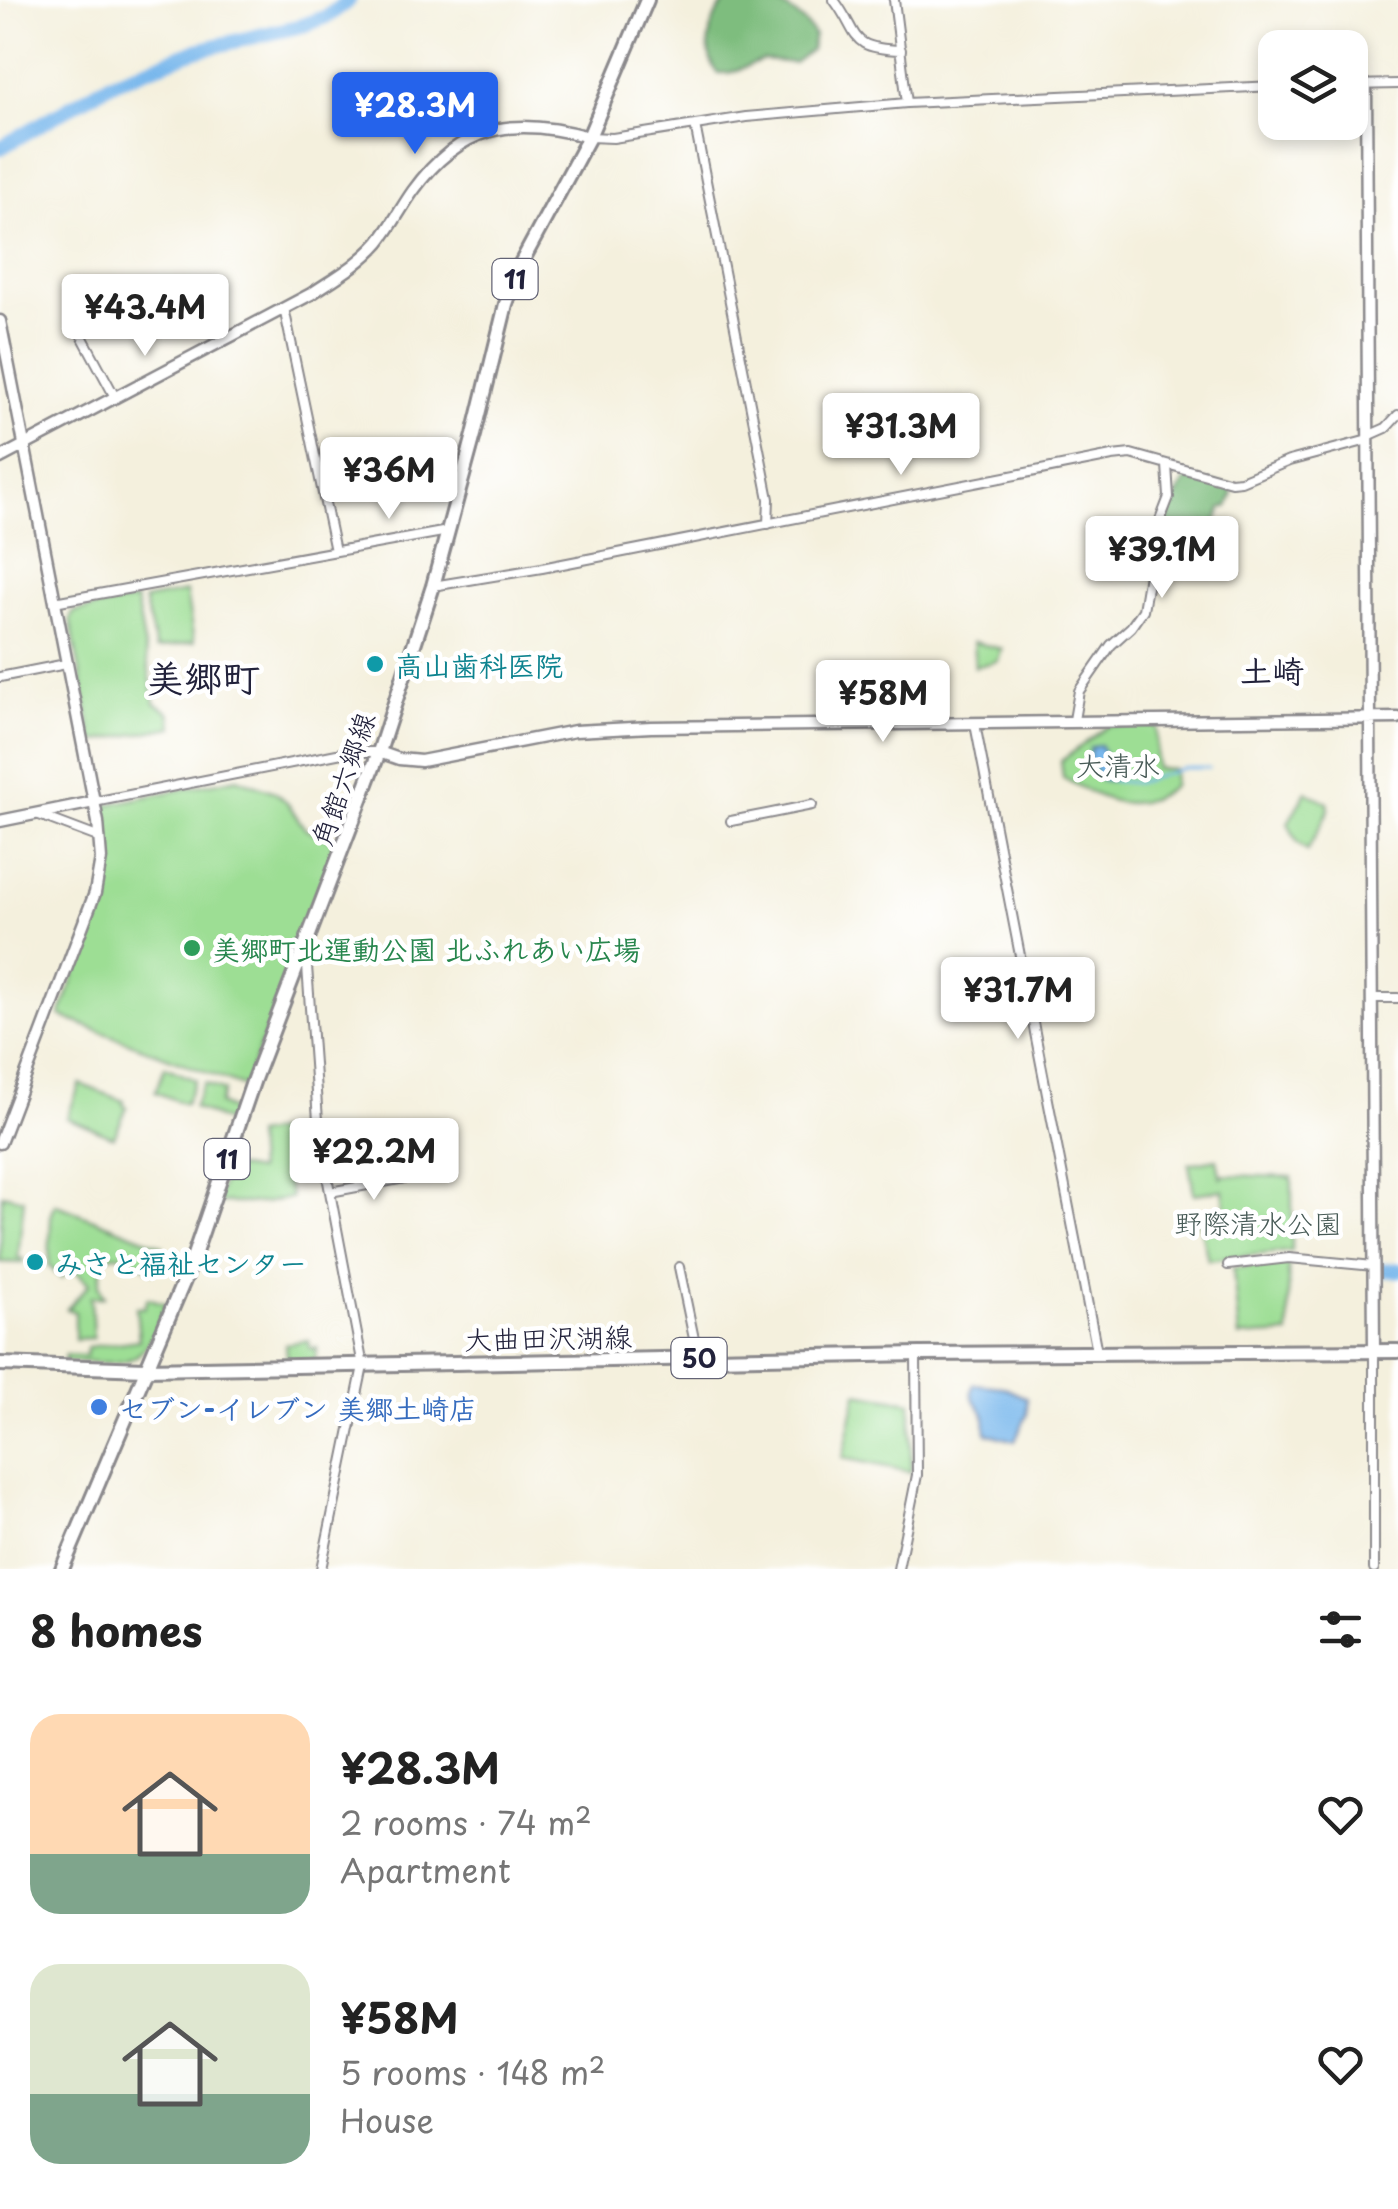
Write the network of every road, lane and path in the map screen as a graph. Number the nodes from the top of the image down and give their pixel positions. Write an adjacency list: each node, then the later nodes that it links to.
1 (647, 0): 10 (main road, 角館六郷線 / 11)
2 (834, 0): 4 (street)
3 (894, 0): 4 (street)
4 (901, 50): 8 (street)
5 (1368, 84): 6 (street)
6 (1398, 84)
7 (1258, 87): 8 (street)
8 (906, 103): 9 (street)
9 (695, 125): 10 (street); 21 (street)
10 (589, 137): 12 (street); 22 (main road, 角館六郷線 / 11)
11 (1366, 140): 17 (street)
12 (284, 308): 15 (street); 23 (street)
13 (0, 320): 18 (street)
14 (81, 334): 15 (street)
15 (114, 397): 18 (street)
16 (1398, 416): 17 (street)
17 (1368, 438): 20 (street); 28 (street)
18 (24, 445): 19 (street); 25 (street)
19 (0, 458)
20 (1167, 465): 21 (street); 30 (street)
21 (768, 524): 24 (street)
22 (448, 531): 23 (street); 24 (main road, 角館六郷線 / 11)
23 (335, 551): 25 (street)
24 (433, 586): 32 (main road, 角館六郷線 / 11)
25 (54, 602): 26 (street)
26 (66, 664): 27 (street); 33 (street)
27 (0, 677)
28 (1371, 718): 29 (street); 30 (street); 40 (street)
29 (1398, 718)
30 (1074, 720): 31 (street)
31 (975, 724): 32 (street); 50 (street)
32 (380, 752): 33 (street); 39 (main road, 角館六郷線 / 11)
33 (94, 802): 35 (street); 38 (street)
34 (812, 804): 37 (street)
35 (34, 813): 36 (street); 38 (street)
36 (0, 820)
37 (732, 821)
38 (100, 838): 42 (street)
39 (305, 948): 44 (street); 55 (main road, 角館六郷線 / 11)
40 (1372, 998): 41 (street); 47 (street)
41 (1398, 998)
42 (0, 1144)
43 (410, 1177): 44 (street)
44 (330, 1192): 54 (street)
45 (1228, 1264): 47 (street)
46 (679, 1266): 52 (street)
47 (1374, 1266): 48 (street)
48 (1374, 1351): 49 (main road, 大曲田沢湖線 / 50); 50 (main road, 大曲田沢湖線 / 50); 59 (street)
49 (1398, 1351)
50 (1097, 1352): 51 (main road, 大曲田沢湖線 / 50)
51 (916, 1354): 52 (main road, 大曲田沢湖線 / 50); 58 (street)
52 (698, 1358): 54 (main road, 大曲田沢湖線 / 50)
53 (0, 1364): 55 (main road, 大曲田沢湖線 / 50)
54 (363, 1366): 55 (main road, 大曲田沢湖線 / 50); 57 (street)
55 (146, 1369): 56 (main road, 角館六郷線 / 11)
56 (62, 1569)
57 (322, 1569)
58 (898, 1569)
59 (1374, 1569)

